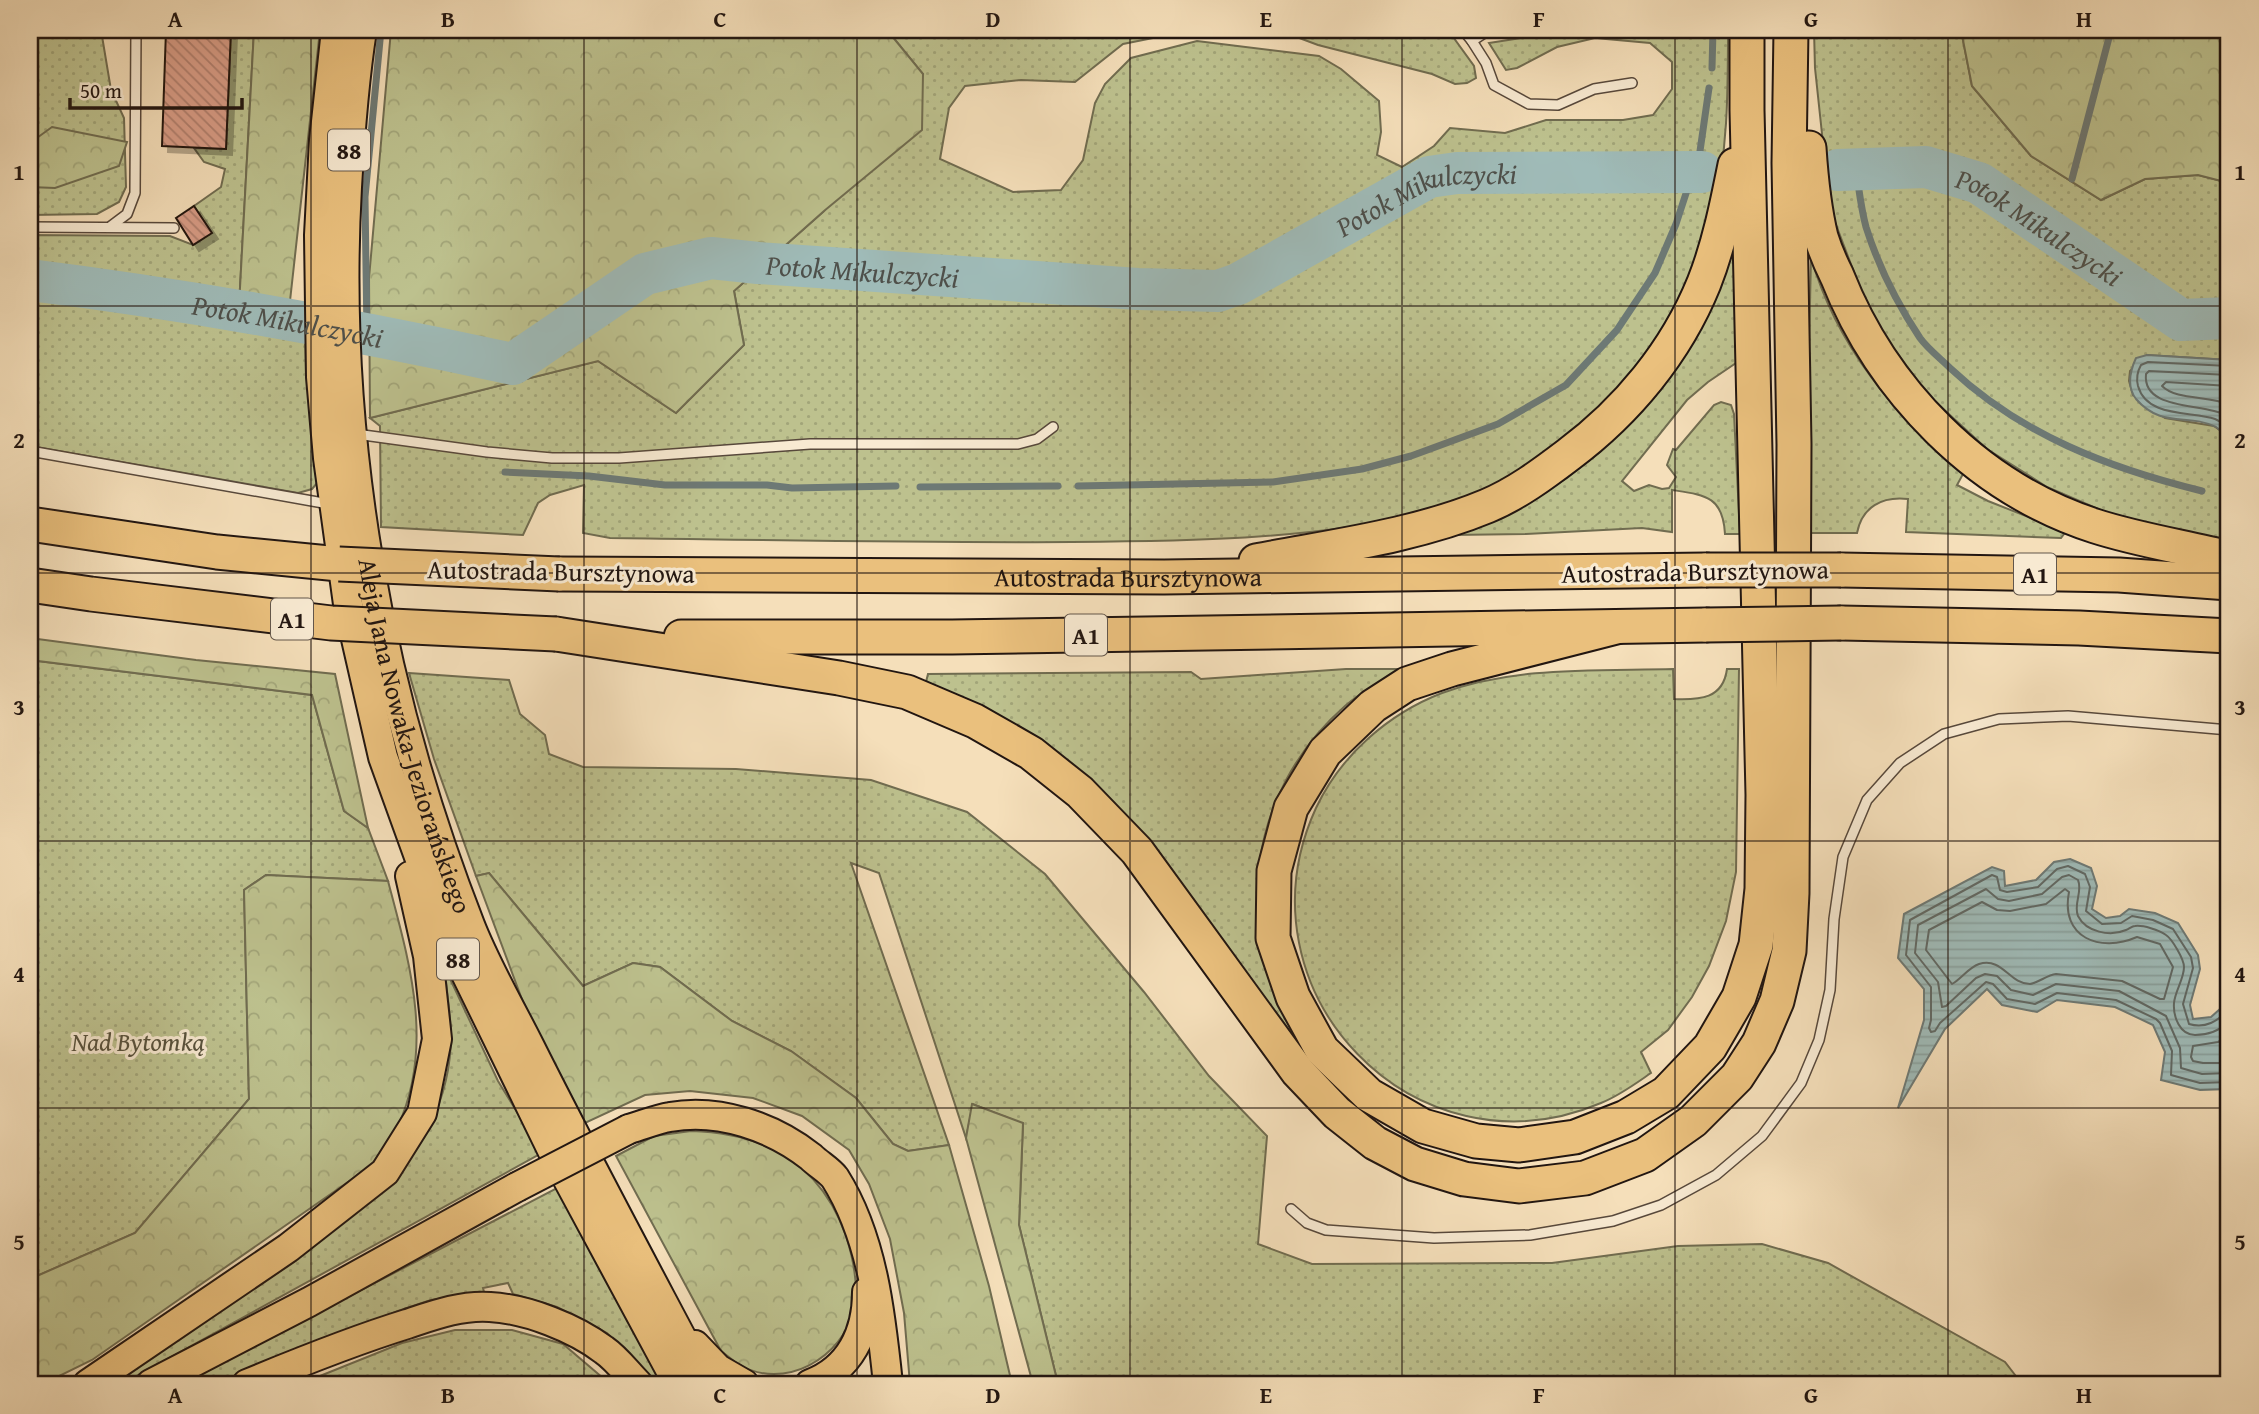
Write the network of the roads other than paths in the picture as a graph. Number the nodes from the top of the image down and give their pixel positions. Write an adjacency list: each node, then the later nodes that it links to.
1 (136, 30): 12 (lane)
2 (336, 30): 15 (main road, Aleja Jana Nowaka-Jeziorańskiego / 88)
3 (362, 30): 15 (main road, Aleja Jana Nowaka-Jeziorańskiego / 88)
4 (1464, 30): 9 (lane)
5 (1489, 30): 9 (lane)
6 (1747, 30): 11 (highway)
7 (1791, 30): 27 (highway)
8 (1800, 30): 22 (highway)
9 (1472, 41): 10 (lane)
10 (1632, 83)
11 (1746, 110): 23 (highway); 26 (highway)
12 (111, 226): 13 (lane); 14 (lane)
13 (30, 227)
14 (174, 228)
15 (332, 269): 16 (main road, Aleja Jana Nowaka-Jeziorańskiego / 88)
16 (334, 380): 18 (main road, Aleja Jana Nowaka-Jeziorańskiego / 88); 20 (main road, Aleja Jana Nowaka-Jeziorańskiego / 88)
17 (1053, 427): 18 (lane)
18 (351, 434): 33 (main road, Aleja Jana Nowaka-Jeziorańskiego / 88)
19 (30, 452): 20 (lane)
20 (334, 504): 30 (main road, Aleja Jana Nowaka-Jeziorańskiego / 88)
21 (30, 524): 23 (highway, Autostrada Bursztynowa / A1, bridge)
22 (2229, 558)
23 (1164, 578): 24 (highway, Autostrada Bursztynowa / A1, bridge)
24 (2229, 583)
25 (30, 585): 27 (highway, Autostrada Bursztynowa / A1, bridge)
26 (1616, 627): 27 (highway, Autostrada Bursztynowa / A1); 28 (highway, Autostrada Bursztynowa / A1, bridge)
27 (556, 634)
28 (2229, 636)
29 (2229, 730): 31 (lane)
30 (383, 757): 34 (main road); 38 (main road, Aleja Jana Nowaka-Jeziorańskiego / 88)
31 (1291, 1209)
32 (867, 1254): 35 (main road, bridge); 41 (main road); 42 (main road)
33 (674, 1322): 39 (main road, Aleja Jana Nowaka-Jeziorańskiego / 88); 40 (main road)
34 (88, 1384)
35 (151, 1384)
36 (247, 1384): 37 (main road)
37 (638, 1384)
38 (678, 1384)
39 (706, 1384)
40 (744, 1384)
41 (810, 1384)
42 (888, 1384)

